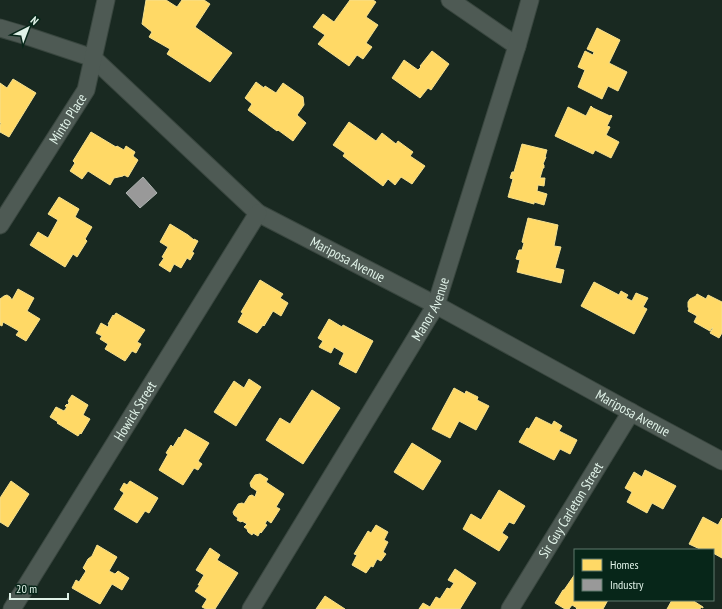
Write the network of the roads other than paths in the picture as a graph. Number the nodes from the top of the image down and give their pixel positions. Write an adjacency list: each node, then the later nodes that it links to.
1 (106, 0): 6 (street, Minto Place)
2 (450, 0): 5 (street)
3 (530, 0): 5 (street, Manor Avenue)
4 (0, 28): 6 (street, Mariposa Avenue)
5 (517, 46): 9 (street, Manor Avenue)
6 (93, 58): 7 (street, Mariposa Avenue); 8 (street, Minto Place)
7 (258, 213): 9 (street, Mariposa Avenue); 12 (street, Howick Street)
8 (0, 224)
9 (436, 305): 10 (street, Mariposa Avenue); 13 (street, Manor Avenue)
10 (631, 412): 11 (street, Mariposa Avenue); 14 (street, Sir Guy Carleton Street)
11 (722, 461)
12 (12, 609)
13 (251, 609)
14 (510, 609)

